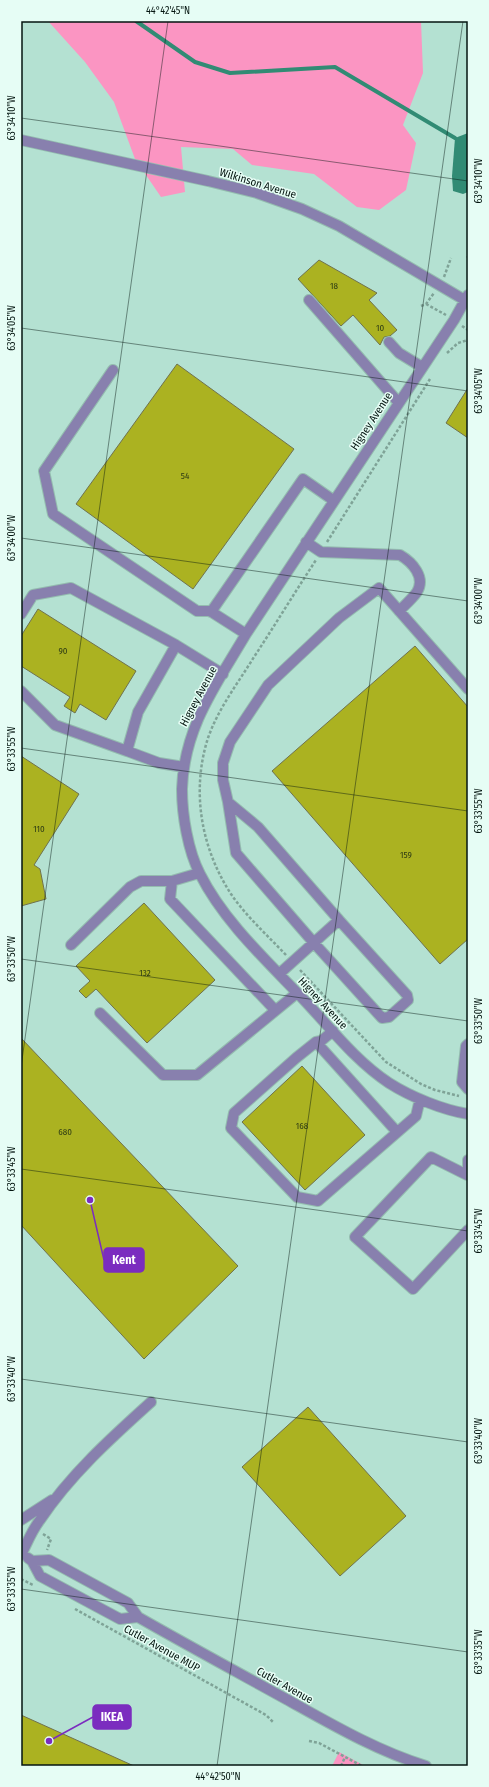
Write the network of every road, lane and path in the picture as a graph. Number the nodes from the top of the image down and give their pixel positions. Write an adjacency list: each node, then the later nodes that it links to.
1 (21, 140): 3 (street, Wilkinson Avenue)
2 (451, 258): 3 (path)
3 (440, 285): 4 (street, Wilkinson Avenue); 6 (path)
4 (467, 299): 10 (street, Higney Avenue)
5 (309, 300): 13 (street)
6 (421, 306)
7 (468, 340): 9 (path)
8 (389, 342): 10 (street)
9 (445, 355)
10 (422, 367): 13 (street, Higney Avenue)
11 (113, 370): 18 (street)
12 (432, 375): 16 (path)
13 (398, 402): 14 (street, Higney Avenue)
14 (333, 500): 15 (street, Higney Avenue); 18 (street)
15 (306, 542): 16 (street); 20 (street, Higney Avenue)
16 (321, 552): 17 (street); 33 (path)
17 (399, 611): 23 (street); 27 (street)
18 (211, 612): 20 (street)
19 (21, 614): 21 (street)
20 (246, 634): 22 (street, Higney Avenue)
21 (176, 645): 22 (street); 25 (street)
22 (222, 674): 26 (street, Higney Avenue)
23 (468, 689)
24 (21, 691): 25 (street)
25 (127, 751): 26 (street)
26 (184, 767): 28 (street, Higney Avenue)
27 (228, 802): 30 (street); 31 (street)
28 (199, 873): 29 (street); 34 (street, Higney Avenue)
29 (172, 881): 32 (street); 36 (street)
30 (339, 920): 31 (street); 31 (street)
31 (314, 943): 33 (street)
32 (71, 944)
33 (292, 962): 34 (street); 41 (path)
34 (280, 974): 35 (street, Higney Avenue)
35 (297, 993): 36 (street); 38 (street, Higney Avenue)
36 (275, 1010): 37 (street)
37 (100, 1013)
38 (333, 1031): 39 (street); 42 (street, Higney Avenue)
39 (316, 1042): 44 (street); 44 (street)
40 (468, 1044): 41 (street)
41 (467, 1094)
42 (420, 1099): 43 (street, Higney Avenue); 44 (street)
43 (468, 1114)
44 (397, 1132)
45 (468, 1160): 46 (street)
46 (468, 1175): 47 (street)
47 (468, 1230)
48 (151, 1402): 49 (street)
49 (57, 1497): 50 (street); 51 (street)
50 (21, 1520)
51 (21, 1554): 52 (street, Cutler Avenue)
52 (32, 1560): 56 (street, Cutler Avenue); 56 (street, Cutler Avenue)
53 (21, 1579): 54 (path)
54 (33, 1586)
55 (68, 1605): 57 (path, Cutler Avenue MUP)
56 (138, 1617): 62 (street, Cutler Avenue)
57 (274, 1723)
58 (309, 1742): 59 (path)
59 (345, 1757): 60 (path); 61 (path)
60 (341, 1766)
61 (362, 1766)
62 (426, 1766)

